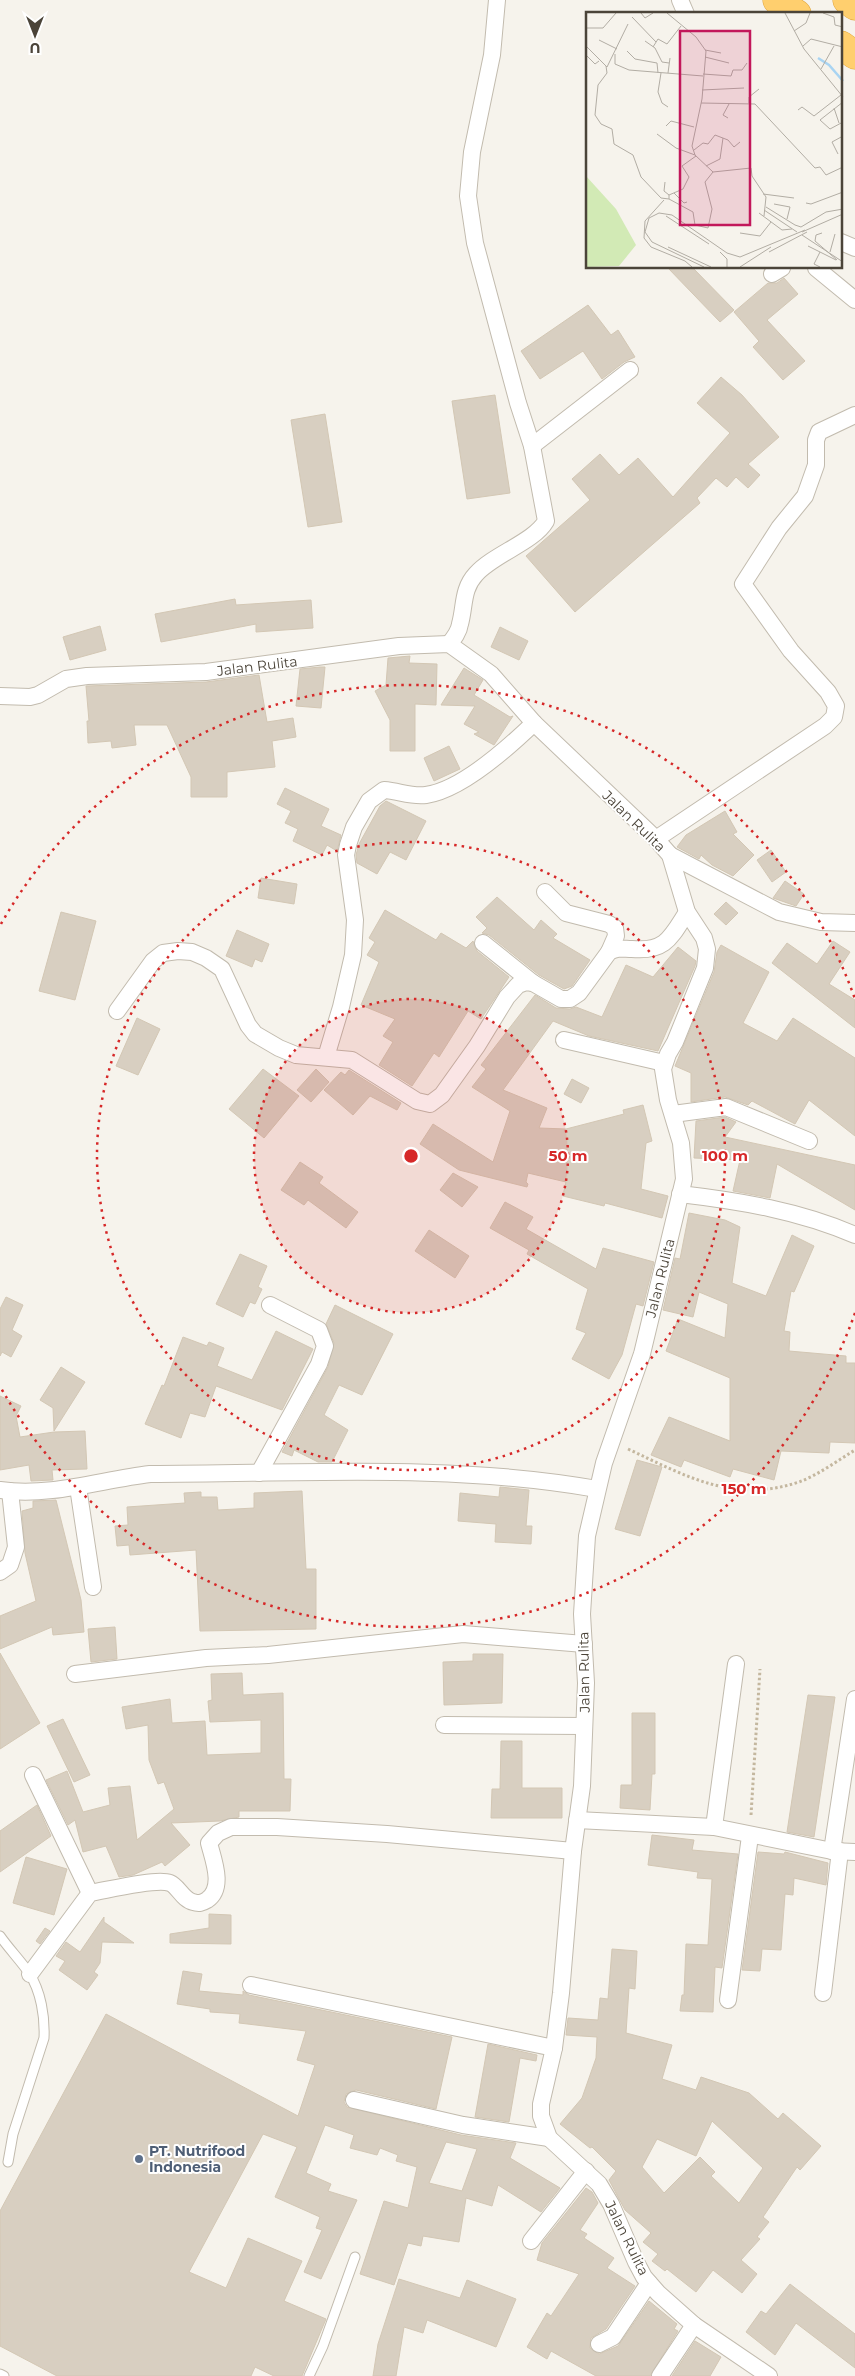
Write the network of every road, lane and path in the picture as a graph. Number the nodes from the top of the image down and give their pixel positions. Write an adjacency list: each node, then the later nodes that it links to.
1 (497, 0): 16 (street)
2 (680, 0): 6 (street)
3 (777, 0): 7 (highway)
4 (847, 0): 5 (highway)
5 (855, 6)
6 (685, 12)
7 (794, 12)
8 (842, 46): 9 (highway)
9 (855, 55)
10 (842, 242): 11 (street)
11 (855, 248)
12 (817, 269): 13 (street)
13 (855, 300)
14 (630, 370): 16 (street)
15 (855, 415): 20 (street)
16 (532, 446): 17 (street)
17 (449, 644): 18 (street, Jalan Rulita); 19 (street, Jalan Rulita)
18 (0, 696)
19 (534, 723): 20 (street, Jalan Rulita); 30 (street)
20 (656, 838): 21 (street, Jalan Rulita)
21 (670, 855): 23 (street, Jalan Rulita); 24 (street)
22 (545, 892): 26 (street)
23 (687, 912): 26 (street); 31 (street, Jalan Rulita)
24 (855, 923)
25 (483, 943): 27 (street)
26 (609, 952): 27 (street)
27 (532, 983): 30 (street)
28 (117, 1012): 30 (street)
29 (564, 1040): 31 (street)
30 (326, 1057)
31 (664, 1063): 32 (street, Jalan Rulita)
32 (673, 1114): 33 (street); 34 (street, Jalan Rulita)
33 (809, 1141)
34 (680, 1194): 35 (street); 37 (street, Jalan Rulita)
35 (855, 1236)
36 (270, 1305): 39 (street)
37 (611, 1442): 38 (path); 41 (street, Jalan Rulita)
38 (855, 1450)
39 (258, 1473): 40 (street); 41 (street)
40 (78, 1487): 42 (street); 44 (street)
41 (597, 1489): 45 (street, Jalan Rulita)
42 (5, 1490): 43 (street)
43 (0, 1572)
44 (93, 1587)
45 (584, 1644): 48 (street); 51 (street, Jalan Rulita)
46 (736, 1664): 54 (street)
47 (760, 1669): 55 (path)
48 (74, 1674)
49 (855, 1699): 57 (street)
50 (444, 1725): 51 (street)
51 (584, 1726): 53 (street, Jalan Rulita)
52 (32, 1775): 58 (street)
53 (577, 1820): 54 (street); 56 (street, Jalan Rulita)
54 (714, 1827): 55 (street)
55 (750, 1836): 57 (street); 63 (street)
56 (573, 1851): 58 (street); 64 (street, Jalan Rulita)
57 (842, 1851): 62 (street)
58 (90, 1892): 60 (street)
59 (0, 1936): 60 (lane)
60 (30, 1974): 67 (lane)
61 (251, 1985): 64 (street)
62 (823, 1992)
63 (728, 2000)
64 (554, 2048): 66 (street, Jalan Rulita)
65 (354, 2100): 66 (street)
66 (549, 2138): 68 (street, Jalan Rulita)
67 (8, 2162)
68 (586, 2171): 69 (street); 71 (street, Jalan Rulita)
69 (532, 2241)
70 (356, 2257): 76 (lane)
71 (649, 2282): 72 (street, Jalan Rulita); 73 (street)
72 (694, 2325): 77 (street); 78 (street, Jalan Rulita)
73 (598, 2344)
74 (0, 2374): 75 (lane)
75 (4, 2376)
76 (308, 2376)
77 (660, 2376)
78 (769, 2376)

